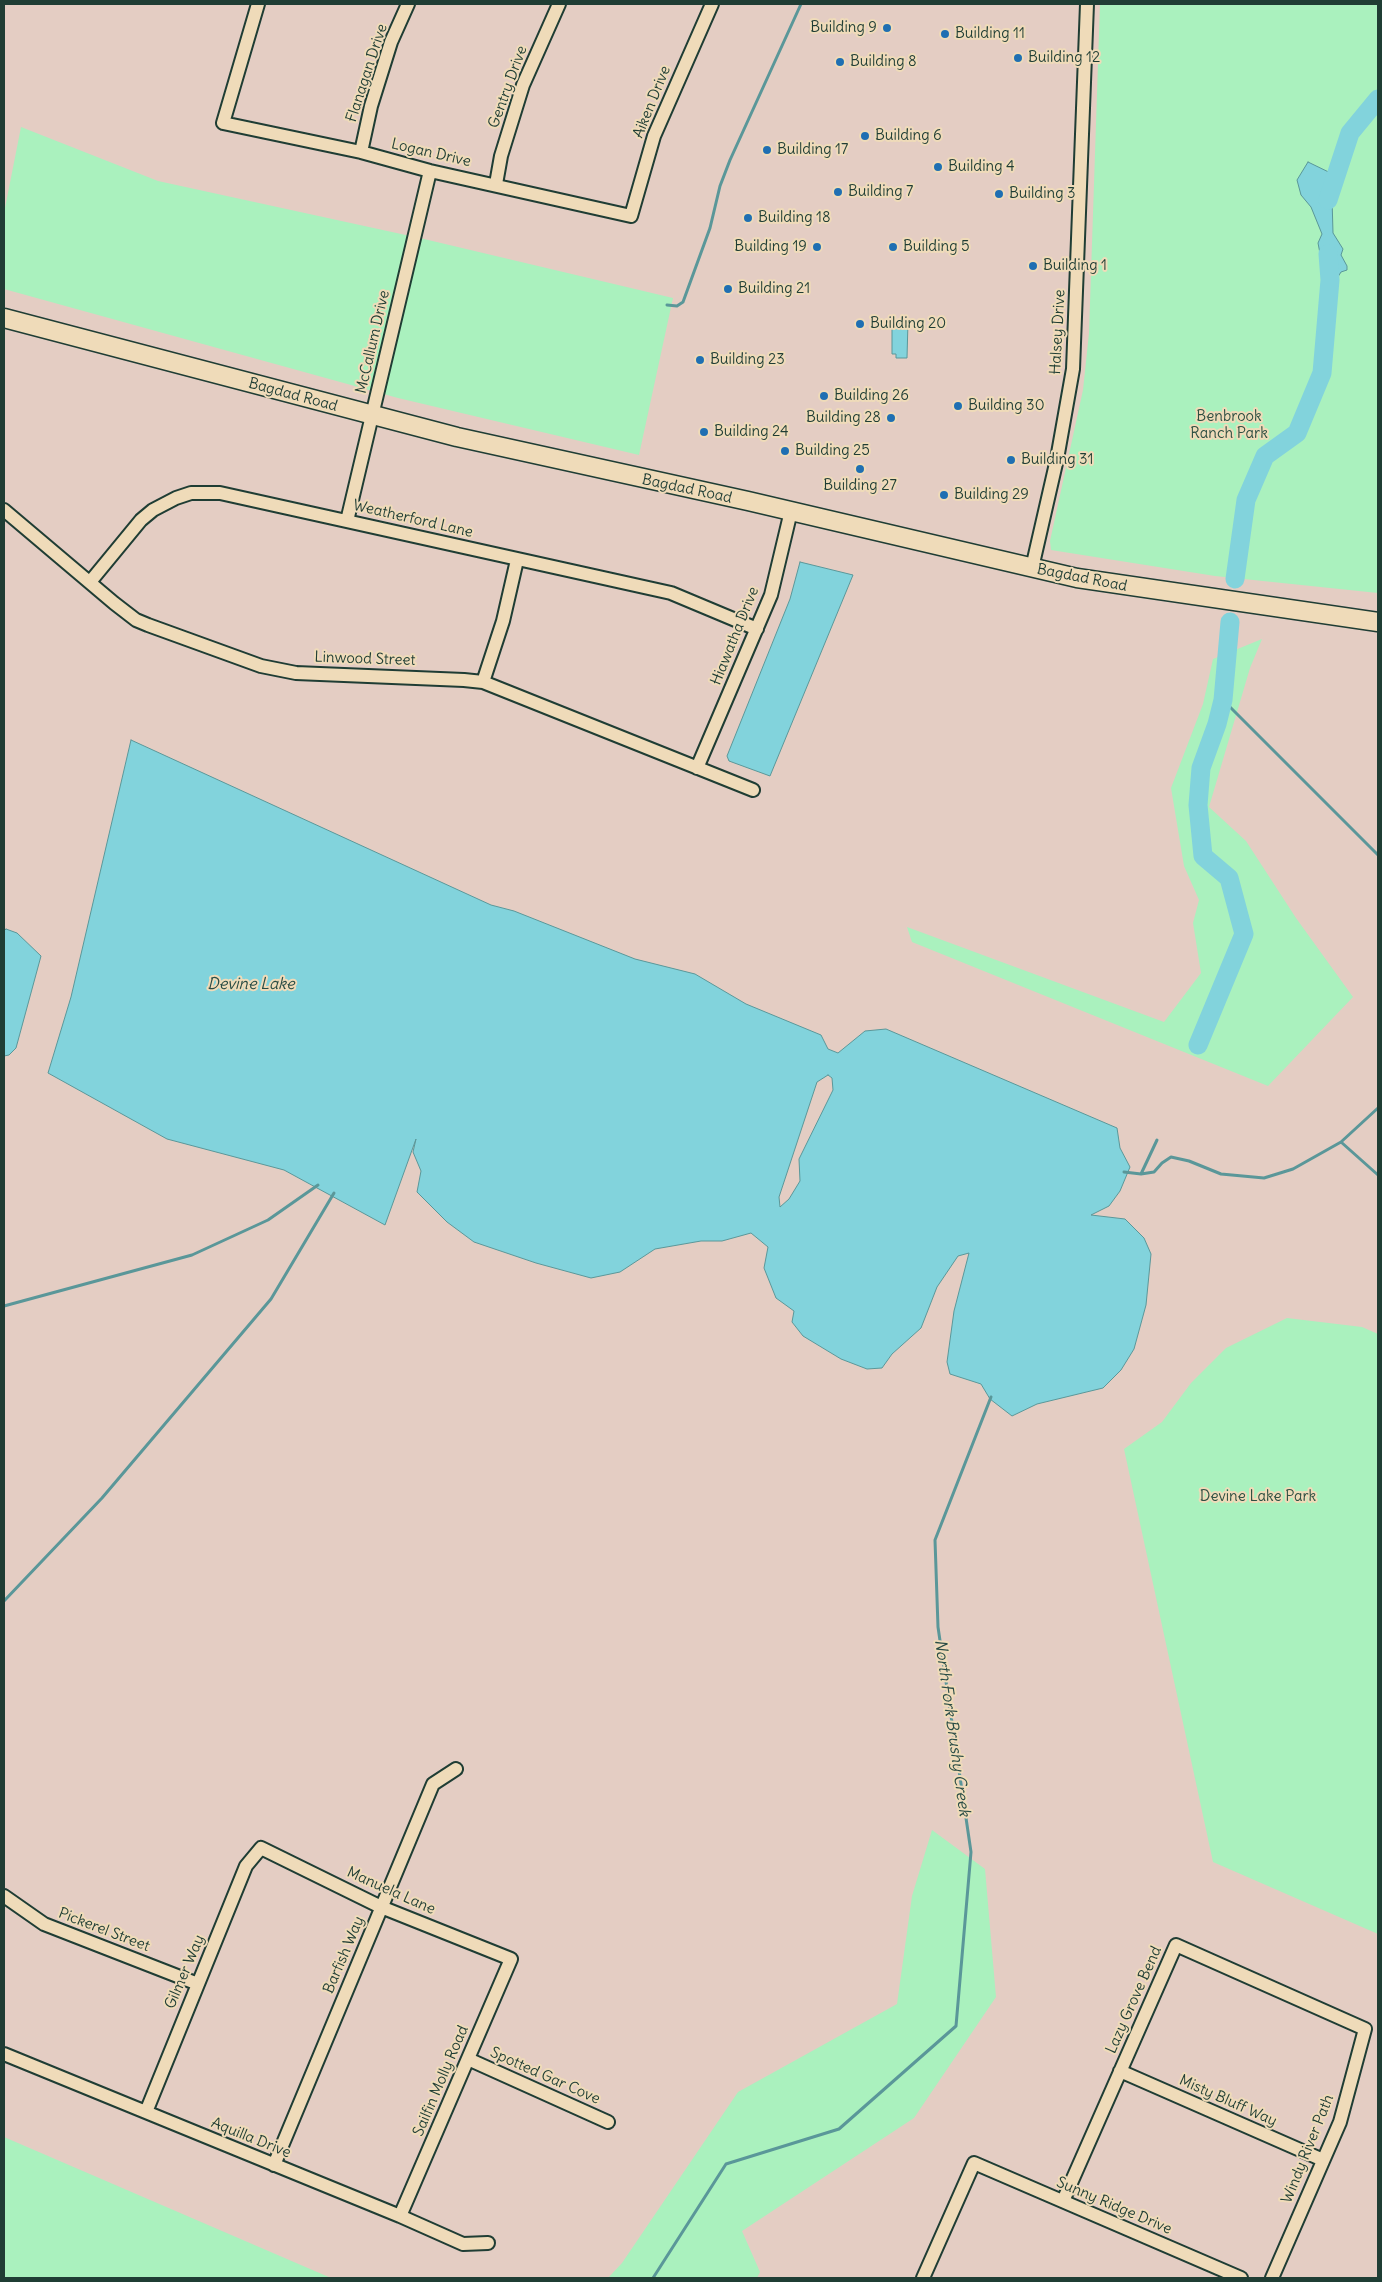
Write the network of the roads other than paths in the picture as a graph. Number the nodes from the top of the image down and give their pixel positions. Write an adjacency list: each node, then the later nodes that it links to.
1 (258, 4): 6 (street, Logan Drive)
2 (408, 4): 6 (street, Flanagan Drive)
3 (559, 4): 8 (street, Gentry Drive)
4 (712, 4): 9 (street, Aiken Drive)
5 (1088, 4): 16 (street, Halsey Drive)
6 (361, 152): 7 (street, Logan Drive)
7 (430, 171): 8 (street, Logan Drive); 11 (street, McCallum Drive)
8 (496, 184): 9 (street, Logan Drive)
9 (632, 216)
10 (4, 318): 11 (street, Bagdad Road)
11 (373, 416): 12 (street, Bagdad Road); 14 (street, McCallum Drive)
12 (791, 511): 16 (street, Bagdad Road); 19 (street, Hiawatha Drive)
13 (5, 515): 17 (street, Linwood Street)
14 (347, 521): 15 (street, Weatherford Lane); 17 (street, Weatherford Lane)
15 (517, 560): 19 (street, Weatherford Lane); 20 (street)
16 (1032, 568): 18 (street, Bagdad Road)
17 (90, 582): 20 (street, Linwood Street)
18 (1378, 622)
19 (756, 629): 21 (street, Hiawatha Drive)
20 (483, 682): 21 (street, Linwood Street)
21 (697, 768): 22 (street, Linwood Street)
22 (752, 790)
23 (456, 1769): 26 (street, Barfish Way)
24 (261, 1848): 26 (street, Manuela Lane); 28 (street, Gilmer Way)
25 (4, 1896): 28 (street, Pickerel Street)
26 (382, 1907): 27 (street, Manuela Lane); 36 (street, Barfish Way)
27 (511, 1958): 31 (street, Sailfin Molly Road)
28 (198, 1984): 33 (street, Gilmer Way)
29 (1365, 2028): 32 (street, Lazy Grove Bend); 35 (street, Windy River Path)
30 (4, 2054): 33 (street, Aquilla Drive)
31 (468, 2059): 34 (street, Spotted Gar Cove); 38 (street, Sailfin Molly Road)
32 (1120, 2071): 35 (street, Misty Bluff Way); 37 (street, Lazy Grove Bend)
33 (146, 2112): 36 (street, Aquilla Drive)
34 (608, 2122)
35 (1323, 2160): 42 (street, Windy River Path)
36 (274, 2165): 38 (street, Aquilla Drive)
37 (1063, 2201): 40 (street, Sunny Ridge Drive); 41 (street, Sunny Ridge Drive)
38 (400, 2216): 39 (street, Aquilla Drive)
39 (488, 2243)
40 (923, 2278)
41 (1241, 2278)
42 (1272, 2278)

